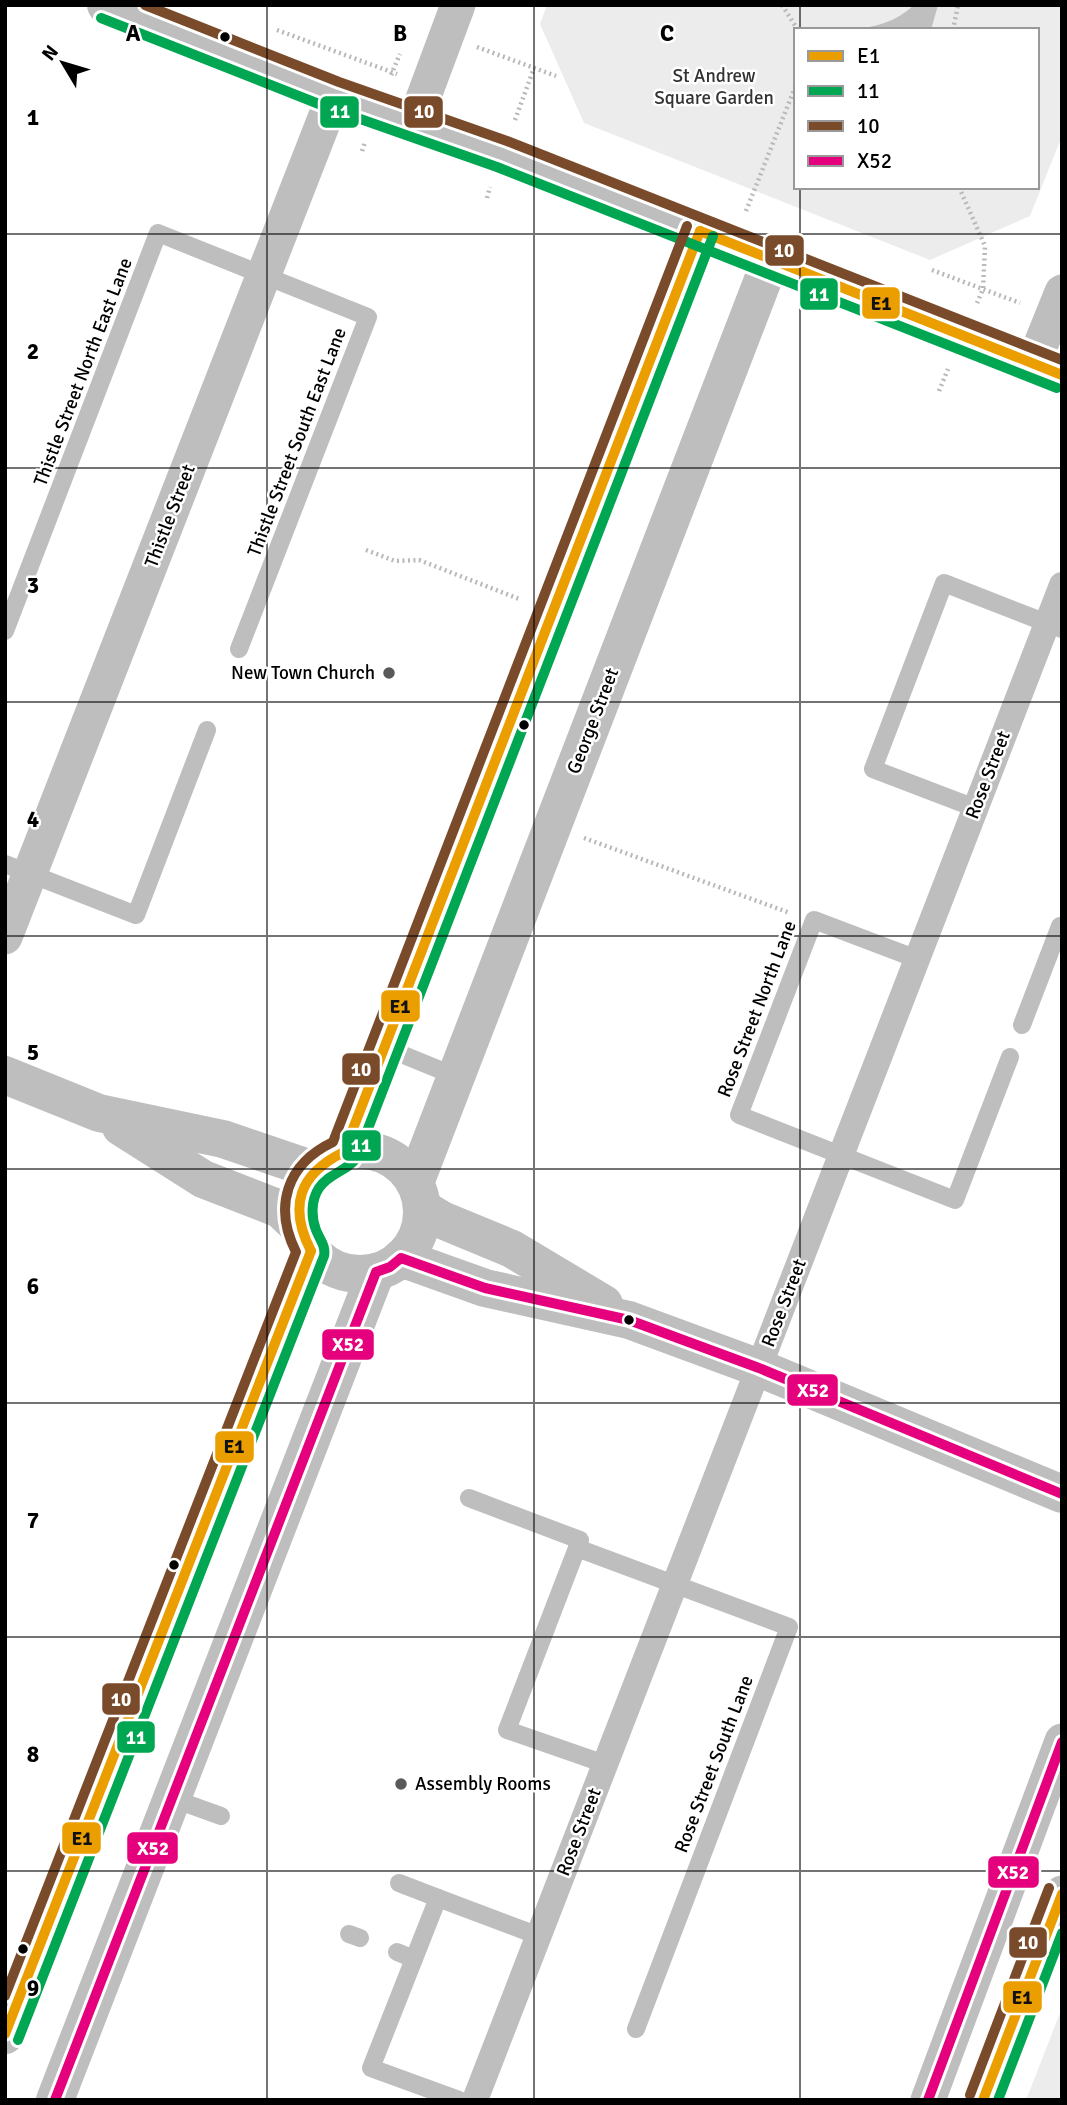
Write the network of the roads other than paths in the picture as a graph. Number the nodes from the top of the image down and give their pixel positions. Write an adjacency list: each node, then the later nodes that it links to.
1 (121, 8): 3 (street)
2 (452, 21): 4 (street)
3 (334, 96): 4 (street); 7 (street, Thistle Street)
4 (414, 123): 5 (street)
5 (700, 232): 6 (street); 21 (street)
6 (771, 259): 9 (street); 24 (street, George Street)
7 (264, 275): 12 (lane, Thistle Street North East Lane); 13 (lane, Thistle Street South East Lane); 16 (street, Thistle Street)
8 (1057, 304): 9 (street)
9 (1047, 370)
10 (1062, 585): 11 (street, Rose Street)
11 (1054, 626): 15 (street, Rose Street); 15 (lane)
12 (5, 631)
13 (239, 649)
14 (207, 730): 16 (lane)
15 (975, 808): 19 (street, Rose Street)
16 (18, 869): 18 (street, Thistle Street)
17 (1060, 926): 20 (lane)
18 (5, 937)
19 (917, 959): 26 (street, Rose Street); 26 (lane, Rose Street North Lane)
20 (1022, 1025)
21 (384, 1046): 24 (lane); 27 (street)
22 (1010, 1057): 26 (lane)
23 (5, 1075): 25 (street)
24 (455, 1076): 28 (street, George Street)
25 (99, 1113): 27 (street); 29 (street)
26 (840, 1157): 32 (street, Rose Street)
27 (329, 1161): 28 (street); 29 (street)
28 (418, 1195): 30 (street, George Street); 31 (street)
29 (306, 1240): 30 (street); 48 (street)
30 (389, 1265): 31 (street); 39 (street, George Street)
31 (629, 1320): 32 (street)
32 (759, 1368): 33 (street); 36 (street, Rose Street)
33 (1062, 1494)
34 (469, 1498): 35 (lane)
35 (577, 1548): 36 (lane); 38 (lane)
36 (675, 1584): 38 (street, Rose Street); 47 (lane, Rose Street South Lane)
37 (1062, 1741): 52 (street)
38 (605, 1764): 44 (street, Rose Street)
39 (171, 1798): 40 (lane); 49 (street, George Street)
40 (221, 1816)
41 (399, 1883): 43 (lane)
42 (1062, 1893): 53 (street)
43 (438, 1898): 44 (lane); 46 (lane)
44 (538, 1936): 51 (street, Rose Street)
45 (397, 1952): 46 (lane)
46 (414, 1959): 50 (lane)
47 (636, 2029)
48 (5, 2035)
49 (55, 2100)
50 (459, 2100)
51 (475, 2100)
52 (928, 2100)
53 (983, 2100)

